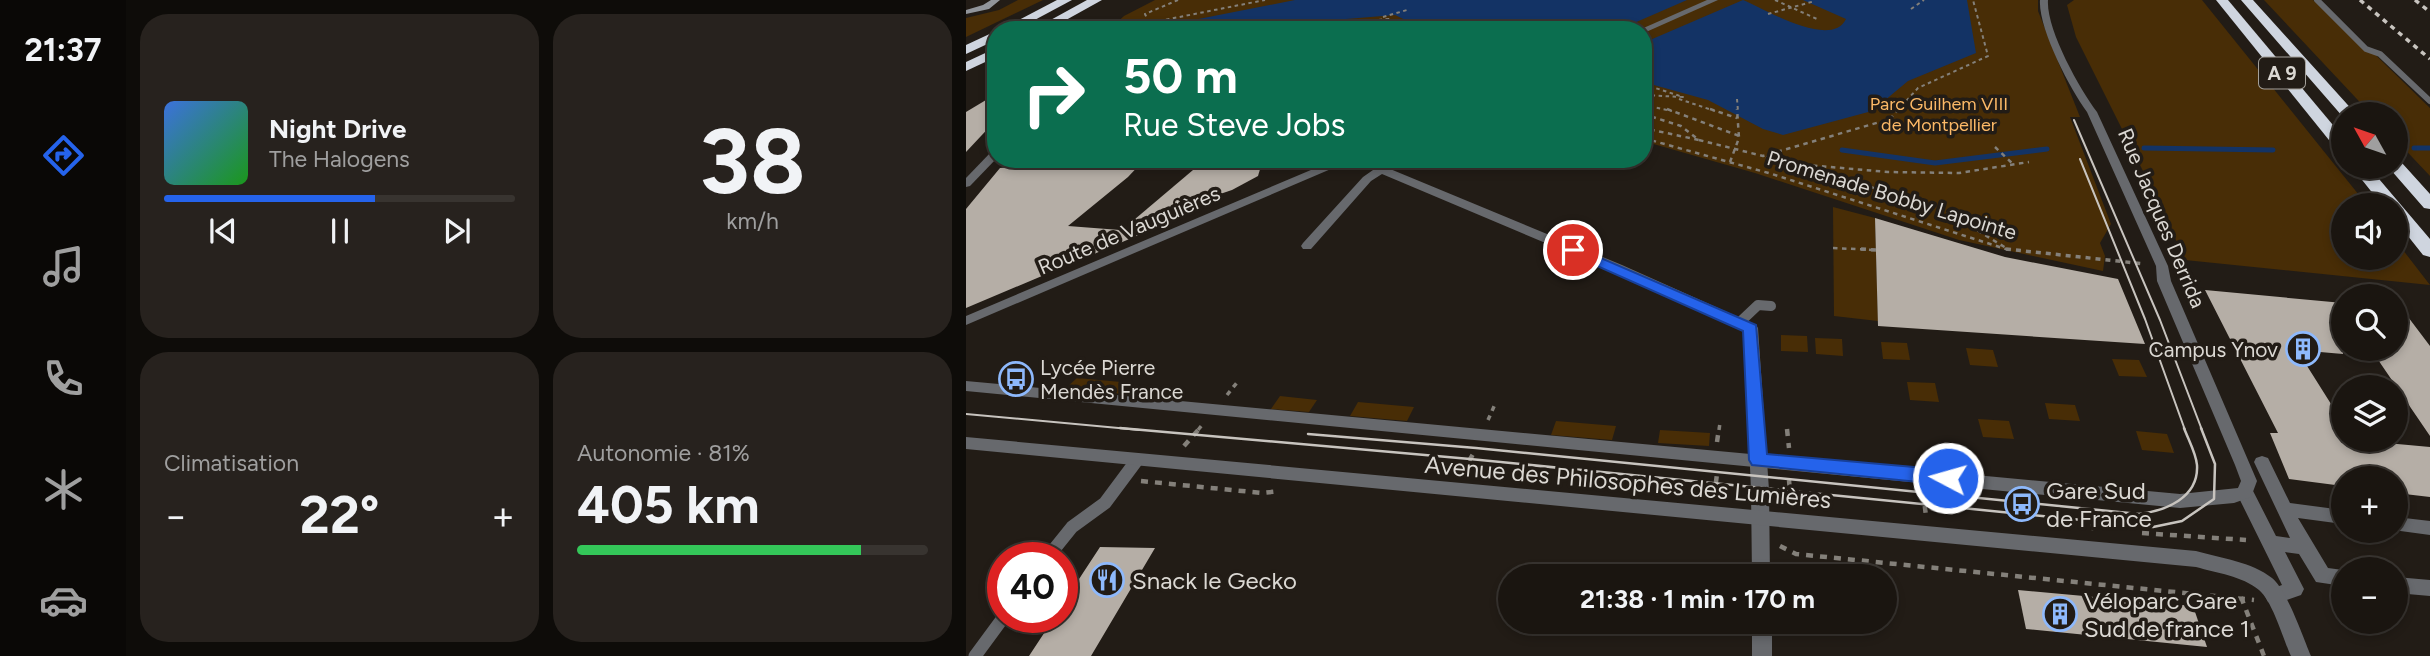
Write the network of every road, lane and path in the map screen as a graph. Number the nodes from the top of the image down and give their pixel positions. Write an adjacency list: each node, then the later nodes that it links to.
1 (996, 0): 18 (main road)
2 (1066, 0): 23 (highway)
3 (1096, 0): 24 (highway)
4 (1178, 0): 25 (path)
5 (1265, 0): 26 (path)
6 (1714, 0): 30 (street)
7 (1775, 0): 15 (path)
8 (1924, 0): 16 (path)
9 (1973, 0): 51 (path)
10 (2044, 0): 71 (street, Rue Jacques Derrida)
11 (2222, 0): 45 (highway, A 9)
12 (2247, 0): 40 (highway, A 9)
13 (2317, 0): 39 (lane)
14 (1815, 1): 15 (path)
15 (1791, 8): 19 (path); 22 (path)
16 (1911, 9)
17 (1407, 10): 21 (path)
18 (966, 12)
19 (1768, 13)
20 (1371, 19): 21 (path); 27 (path); 28 (path)
21 (1377, 19): 29 (path)
22 (1817, 19)
23 (1024, 21)
24 (1056, 21)
25 (1148, 21)
26 (1159, 21)
27 (1351, 21)
28 (1374, 21)
29 (1393, 21)
30 (1652, 26)
31 (987, 40): 32 (highway)
32 (966, 50)
33 (987, 56): 34 (highway)
34 (966, 67)
35 (1652, 87): 37 (path)
36 (1652, 96): 37 (path)
37 (1677, 98): 43 (path)
38 (1737, 99): 43 (path)
39 (2430, 101)
40 (2338, 102)
41 (1652, 106): 46 (path)
42 (1652, 117): 48 (path)
43 (1737, 118): 46 (path)
44 (1652, 130): 48 (path)
45 (2331, 132)
46 (1742, 137): 50 (path)
47 (1652, 140): 53 (path, Promenade Bobby Lapointe)
48 (1699, 140): 50 (path)
49 (1995, 147): 56 (path)
50 (1738, 150): 51 (path); 53 (path)
51 (1763, 156): 55 (path)
52 (987, 162): 62 (street)
53 (1730, 162): 69 (path, Promenade Bobby Lapointe)
54 (2029, 162): 56 (path)
55 (1786, 163): 56 (path); 69 (path)
56 (2014, 165)
57 (1326, 168): 73 (street, Route de Vauguières)
58 (1376, 168): 59 (street)
59 (1380, 170): 66 (street); 74 (street)
60 (2370, 179): 63 (highway)
61 (2408, 179): 64 (highway)
62 (966, 184)
63 (2381, 193)
64 (2430, 204)
65 (2408, 224): 70 (highway)
66 (1307, 246)
67 (1833, 248): 68 (path)
68 (1876, 250)
69 (2011, 251): 71 (path, Promenade Bobby Lapointe)
70 (2430, 251)
71 (2163, 273): 84 (street, Rue Jacques Derrida)
72 (1771, 306): 74 (lane)
73 (966, 321)
74 (1741, 322): 78 (street)
75 (966, 386): 78 (street, Avenue des Philosophes des Lumières)
76 (966, 443): 77 (street, Avenue des Philosophes des Lumières)
77 (1137, 460): 81 (lane); 88 (street, Avenue des Philosophes des Lumières)
78 (1758, 460): 80 (street, Avenue des Philosophes des Lumières); 88 (street)
79 (2262, 462): 85 (street)
80 (1920, 475): 83 (street, Avenue des Philosophes des Lumières); 93 (path)
81 (1122, 479): 82 (path); 95 (lane)
82 (1289, 490)
83 (2083, 492): 84 (street, Avenue des Philosophes des Lumières); 90 (path)
84 (2245, 492): 96 (street, Rue Jacques Derrida)
85 (2284, 509): 86 (street); 97 (street)
86 (2331, 515)
87 (2408, 525): 89 (street)
88 (1760, 527): 93 (street, Avenue des Philosophes des Lumières); 99 (street); 103 (path)
89 (2430, 528)
90 (2094, 530): 91 (path); 98 (path)
91 (2108, 531)
92 (2136, 533): 94 (path)
93 (1925, 535): 98 (street, Avenue des Philosophes des Lumières)
94 (2246, 540)
95 (1059, 542)
96 (2269, 543): 97 (street); 103 (street, Rue Jacques Derrida)
97 (2304, 547): 100 (street)
98 (2101, 552): 103 (street, Avenue des Philosophes des Lumières)
99 (1761, 564)
100 (2331, 577)
101 (2408, 586): 102 (street)
102 (2430, 588)
103 (2277, 600): 108 (street)
104 (992, 633): 106 (lane)
105 (1762, 634): 107 (street)
106 (975, 656)
107 (1762, 656)
108 (2301, 656)

